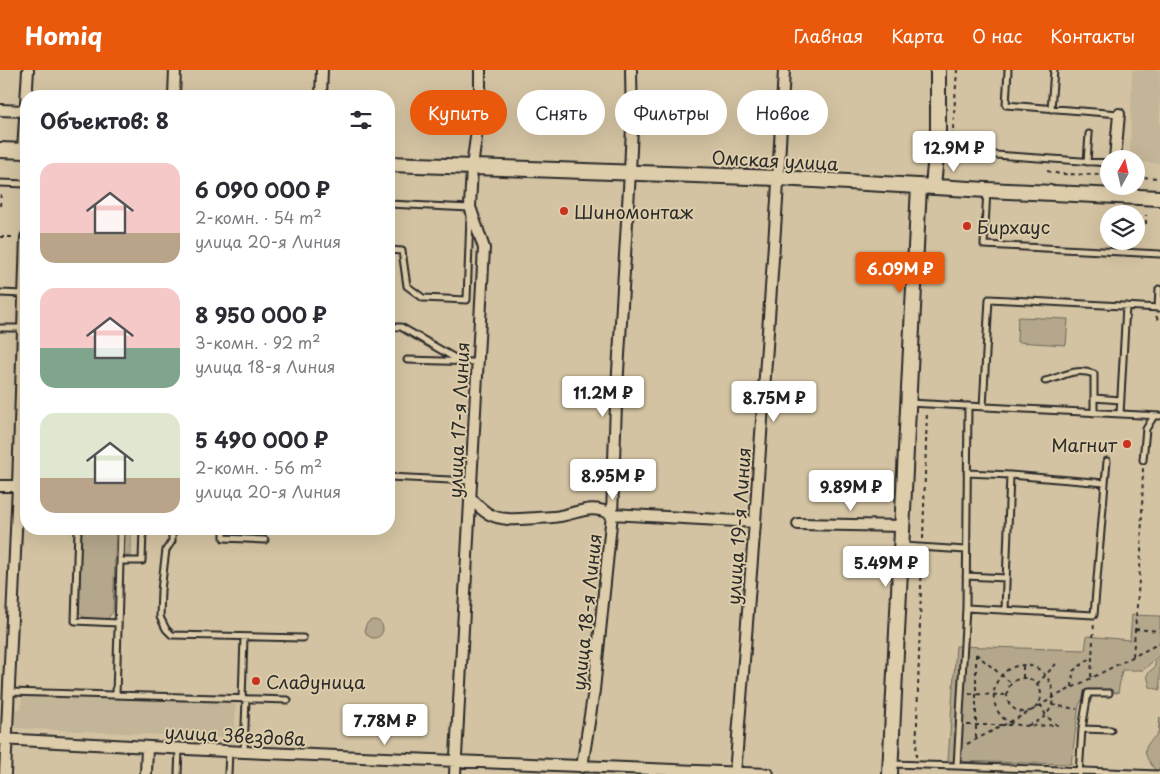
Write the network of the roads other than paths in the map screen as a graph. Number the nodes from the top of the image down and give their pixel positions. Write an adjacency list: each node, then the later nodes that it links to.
1 (28, 70): 10 (street)
2 (175, 70): 11 (street)
3 (322, 70): 12 (street)
4 (480, 70): 25 (street, улица 17-я Линия)
5 (631, 70): 26 (street, улица 18-я Линия)
6 (784, 70): 27 (street, улица 19-я Линия)
7 (938, 70): 21 (main road)
8 (1008, 70): 13 (lane)
9 (1054, 70): 13 (lane)
10 (27, 90)
11 (174, 90)
12 (320, 90)
13 (1051, 109): 16 (lane)
14 (0, 110): 15 (street)
15 (20, 111)
16 (1119, 114): 19 (street)
17 (1089, 134): 22 (lane)
18 (0, 150): 20 (main road)
19 (1116, 150)
20 (20, 151)
21 (943, 152): 22 (lane); 31 (main road)
22 (1087, 162): 23 (lane)
23 (1100, 163)
24 (395, 164): 25 (main road, Омская улица)
25 (472, 166): 26 (main road, Омская улица); 37 (street, улица 17-я Линия)
26 (630, 172): 27 (main road, Омская улица); 71 (street, улица 18-я Линия)
27 (779, 178): 30 (main road, Омская улица); 72 (street, улица 19-я Линия)
28 (1, 183): 29 (lane)
29 (20, 184)
30 (919, 186): 31 (main road, Омская улица); 54 (main road)
31 (934, 186): 32 (main road, Омская улица)
32 (987, 190): 33 (main road, Омская улица); 39 (lane)
33 (1100, 191)
34 (1140, 195): 35 (main road, Омская улица)
35 (1160, 198)
36 (395, 204): 37 (lane)
37 (470, 208): 38 (lane); 50 (street, улица 17-я Линия)
38 (395, 250)
39 (1160, 254)
40 (1159, 289): 44 (lane)
41 (0, 293): 42 (lane)
42 (20, 294)
43 (1126, 306): 44 (lane); 53 (lane); 56 (lane)
44 (1159, 308)
45 (395, 327): 49 (lane)
46 (0, 328): 47 (lane)
47 (20, 330)
48 (407, 360): 49 (lane)
49 (460, 361): 50 (lane)
50 (477, 362): 66 (street, улица 17-я Линия)
51 (1044, 381): 52 (lane)
52 (1094, 398): 53 (lane); 57 (lane)
53 (1121, 400): 58 (lane)
54 (909, 403): 55 (lane); 74 (main road)
55 (968, 406): 56 (lane); 63 (lane)
56 (983, 407): 57 (lane)
57 (1094, 413): 58 (lane)
58 (1120, 414): 59 (lane)
59 (1157, 416): 61 (lane)
60 (20, 434): 69 (street)
61 (1144, 460)
62 (1107, 461): 67 (lane)
63 (968, 473): 64 (lane); 82 (lane)
64 (1010, 476): 67 (lane); 85 (lane)
65 (395, 477): 66 (lane)
66 (470, 481): 70 (street, улица 17-я Линия)
67 (1105, 483): 87 (lane)
68 (0, 486): 69 (street)
69 (18, 486): 91 (street)
70 (470, 498): 71 (street); 103 (street, улица 17-я Линия)
71 (612, 514): 72 (street); 105 (street, улица 18-я Линия)
72 (755, 522): 110 (street, улица 19-я Линия)
73 (798, 524): 74 (street)
74 (903, 526): 81 (main road)
75 (78, 535): 88 (lane)
76 (121, 535): 83 (lane)
77 (143, 535): 83 (lane)
78 (172, 535): 89 (lane)
79 (224, 535): 80 (lane)
80 (265, 540)
81 (902, 546): 82 (lane); 106 (main road)
82 (966, 550): 84 (lane)
83 (120, 561): 88 (lane)
84 (966, 576): 85 (lane); 86 (lane)
85 (1006, 578): 87 (lane)
86 (966, 608): 87 (lane); 104 (lane)
87 (1005, 610)
88 (118, 622): 93 (lane)
89 (244, 637): 90 (lane); 94 (lane)
90 (303, 638)
91 (9, 692): 93 (lane); 98 (street)
92 (1110, 693): 96 (lane)
93 (116, 695): 94 (lane)
94 (244, 699): 95 (lane); 102 (lane)
95 (288, 700)
96 (1082, 729): 97 (lane); 109 (lane)
97 (1111, 730)
98 (3, 739): 99 (street, улица Звездова); 111 (street)
99 (147, 747): 100 (street, улица Звездова); 112 (street)
100 (179, 749): 101 (street, улица Звездова); 113 (lane)
101 (230, 751): 102 (street, улица Звездова); 114 (lane)
102 (244, 752): 103 (street, улица Звездова)
103 (455, 761): 105 (street, улица Звездова); 115 (street, улица 17-я Линия)
104 (957, 766): 106 (lane); 109 (lane)
105 (582, 767): 107 (street, улица Звездова)
106 (891, 769)
107 (649, 772): 108 (street, улица Звездова)
108 (672, 772): 110 (street, улица Звездова)
109 (1079, 772): 117 (lane)
110 (735, 773): 116 (street, улица Звездова)
111 (5, 774)
112 (146, 774)
113 (178, 774)
114 (228, 774)
115 (455, 774)
116 (768, 774)
117 (1158, 774)

